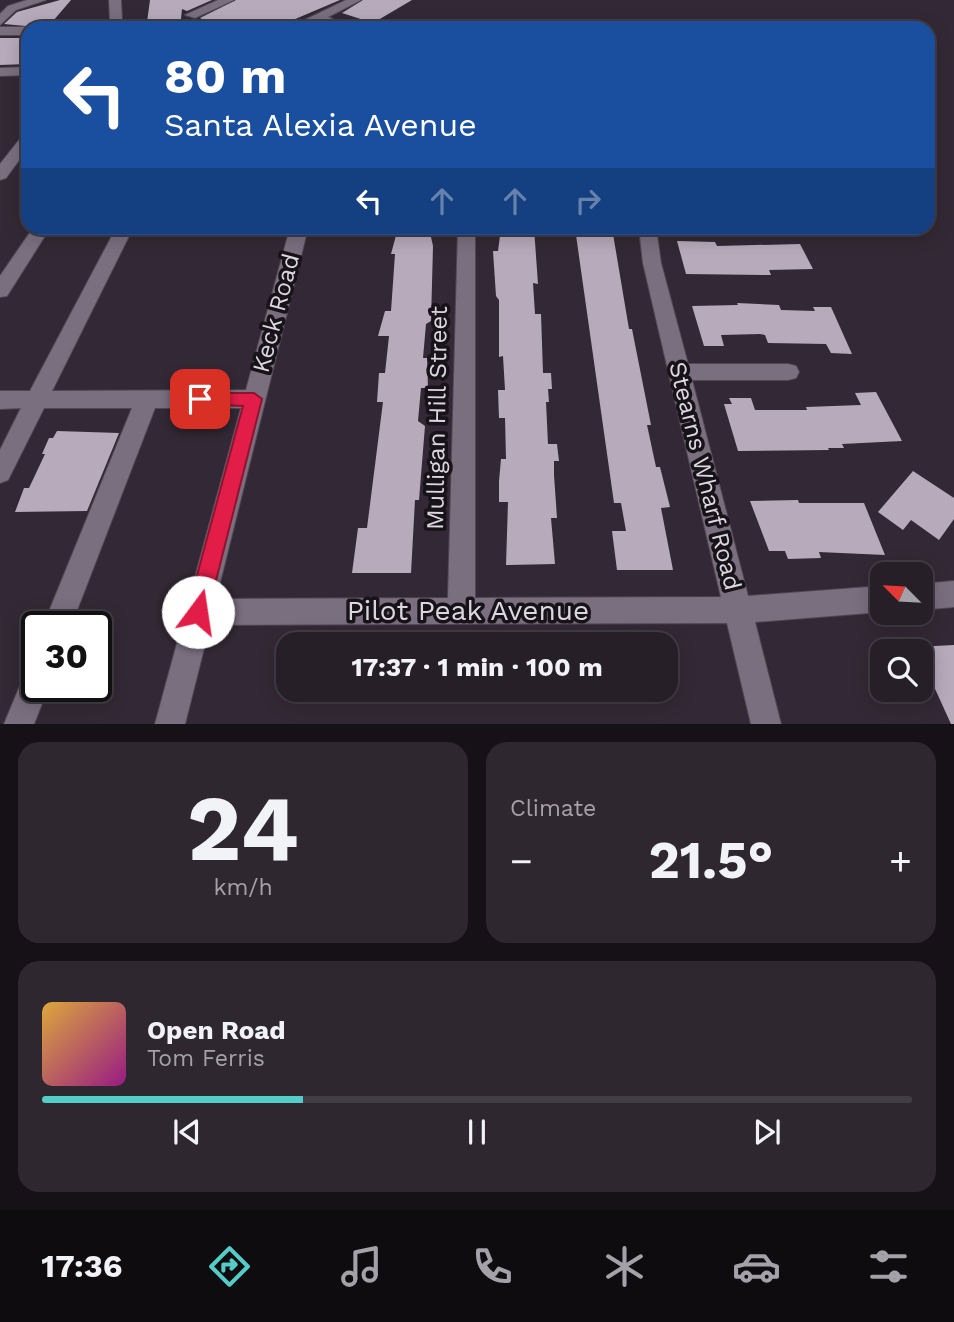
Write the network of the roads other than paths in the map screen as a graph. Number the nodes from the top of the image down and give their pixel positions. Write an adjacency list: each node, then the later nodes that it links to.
1 (40, 0): 8 (street)
2 (115, 0): 9 (street)
3 (193, 0): 6 (street)
4 (228, 0): 6 (street)
5 (355, 0): 7 (street)
6 (191, 15): 10 (street)
7 (317, 17): 11 (street); 12 (street)
8 (0, 21)
9 (116, 21)
10 (187, 21)
11 (309, 21)
12 (328, 21)
13 (0, 31): 14 (street)
14 (21, 31)
15 (21, 71): 16 (street)
16 (0, 72)
17 (21, 147): 18 (street)
18 (0, 175)
19 (36, 235): 24 (street)
20 (120, 235): 30 (street)
21 (297, 235): 28 (street, Keck Road)
22 (466, 235): 35 (street, Mulligan Hill Street)
23 (650, 235): 25 (street, Stearns Wharf Road)
24 (0, 290)
25 (679, 372): 26 (street); 36 (street, Stearns Wharf Road)
26 (788, 372)
27 (147, 399): 28 (street); 30 (street); 37 (street)
28 (254, 399): 38 (street, Keck Road)
29 (0, 400): 30 (street)
30 (38, 400): 31 (street)
31 (0, 474)
32 (954, 594): 33 (street)
33 (933, 596)
34 (870, 601): 36 (street, Pilot Peak Avenue)
35 (461, 608): 36 (street, Pilot Peak Avenue); 38 (street, Pilot Peak Avenue)
36 (738, 610): 42 (street, Stearns Wharf Road)
37 (63, 611)
38 (198, 612): 41 (street, Keck Road)
39 (28, 702): 40 (street)
40 (19, 723)
41 (170, 723)
42 (766, 723)

